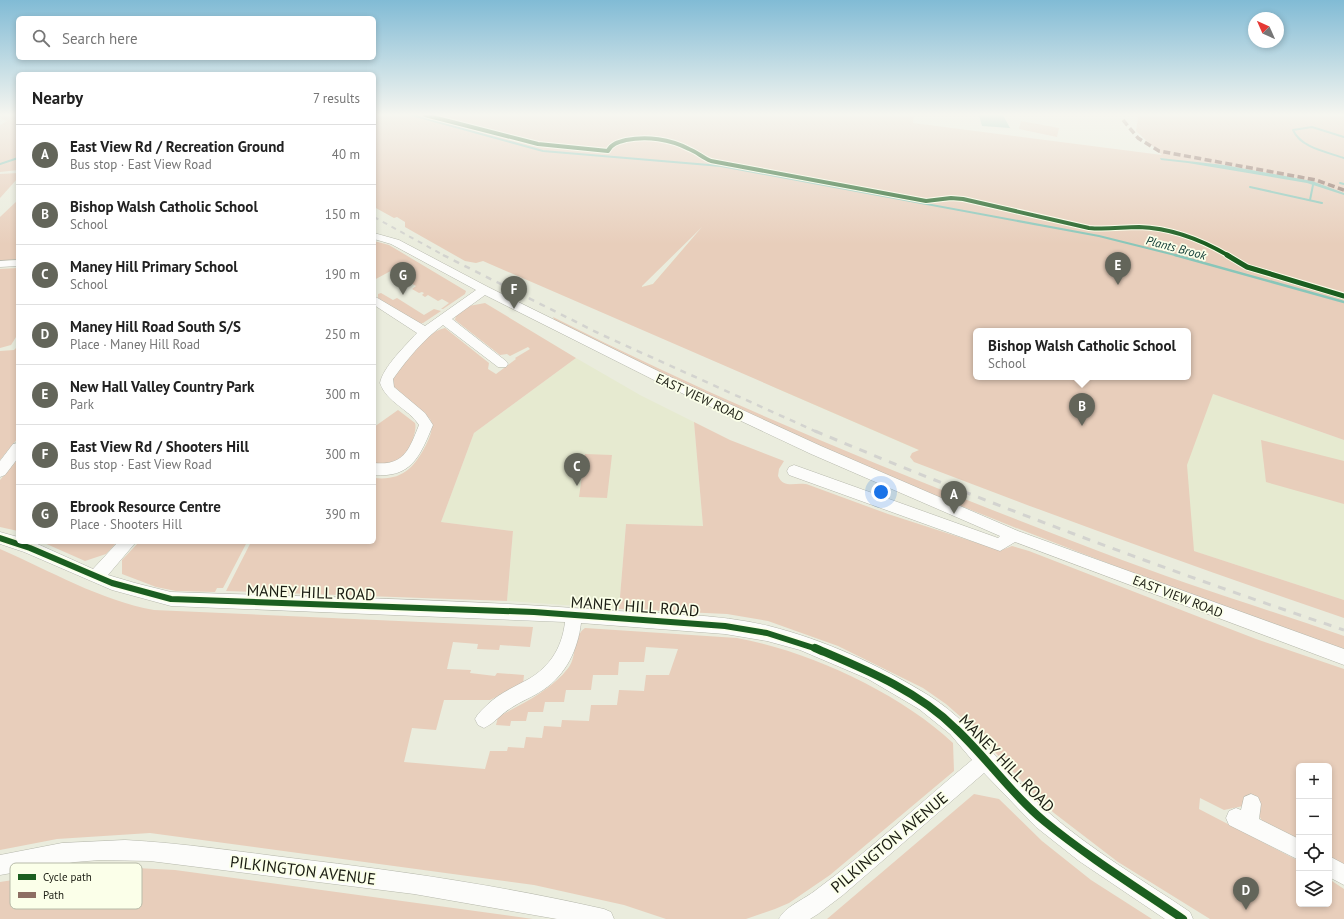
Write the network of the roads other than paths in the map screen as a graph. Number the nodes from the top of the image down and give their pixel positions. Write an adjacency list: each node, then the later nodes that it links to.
1 (376, 237): 4 (street, EAST VIEW ROAD)
2 (16, 263): 3 (street)
3 (0, 264)
4 (484, 290): 6 (street); 13 (street, EAST VIEW ROAD)
5 (376, 301): 7 (street)
6 (444, 319): 7 (street); 8 (street)
7 (425, 332): 10 (street)
8 (502, 363)
9 (16, 451): 11 (street)
10 (376, 469)
11 (0, 471)
12 (794, 471): 13 (street)
13 (1013, 535): 20 (street, EAST VIEW ROAD)
14 (0, 538): 15 (street, MANEY HILL ROAD)
15 (16, 543)
16 (20, 544): 18 (street, MANEY HILL ROAD)
17 (126, 544): 18 (street)
18 (96, 577): 19 (street, MANEY HILL ROAD)
19 (574, 615): 21 (street); 22 (street, MANEY HILL ROAD)
20 (1344, 657)
21 (484, 719)
22 (986, 760): 29 (street, PILKINGTON AVENUE); 30 (street, MANEY HILL ROAD)
23 (1251, 804): 24 (street)
24 (1296, 848)
25 (0, 865): 28 (street, PILKINGTON AVENUE)
26 (1332, 868): 27 (street)
27 (1344, 875)
28 (604, 919)
29 (789, 919)
30 (1183, 919)

